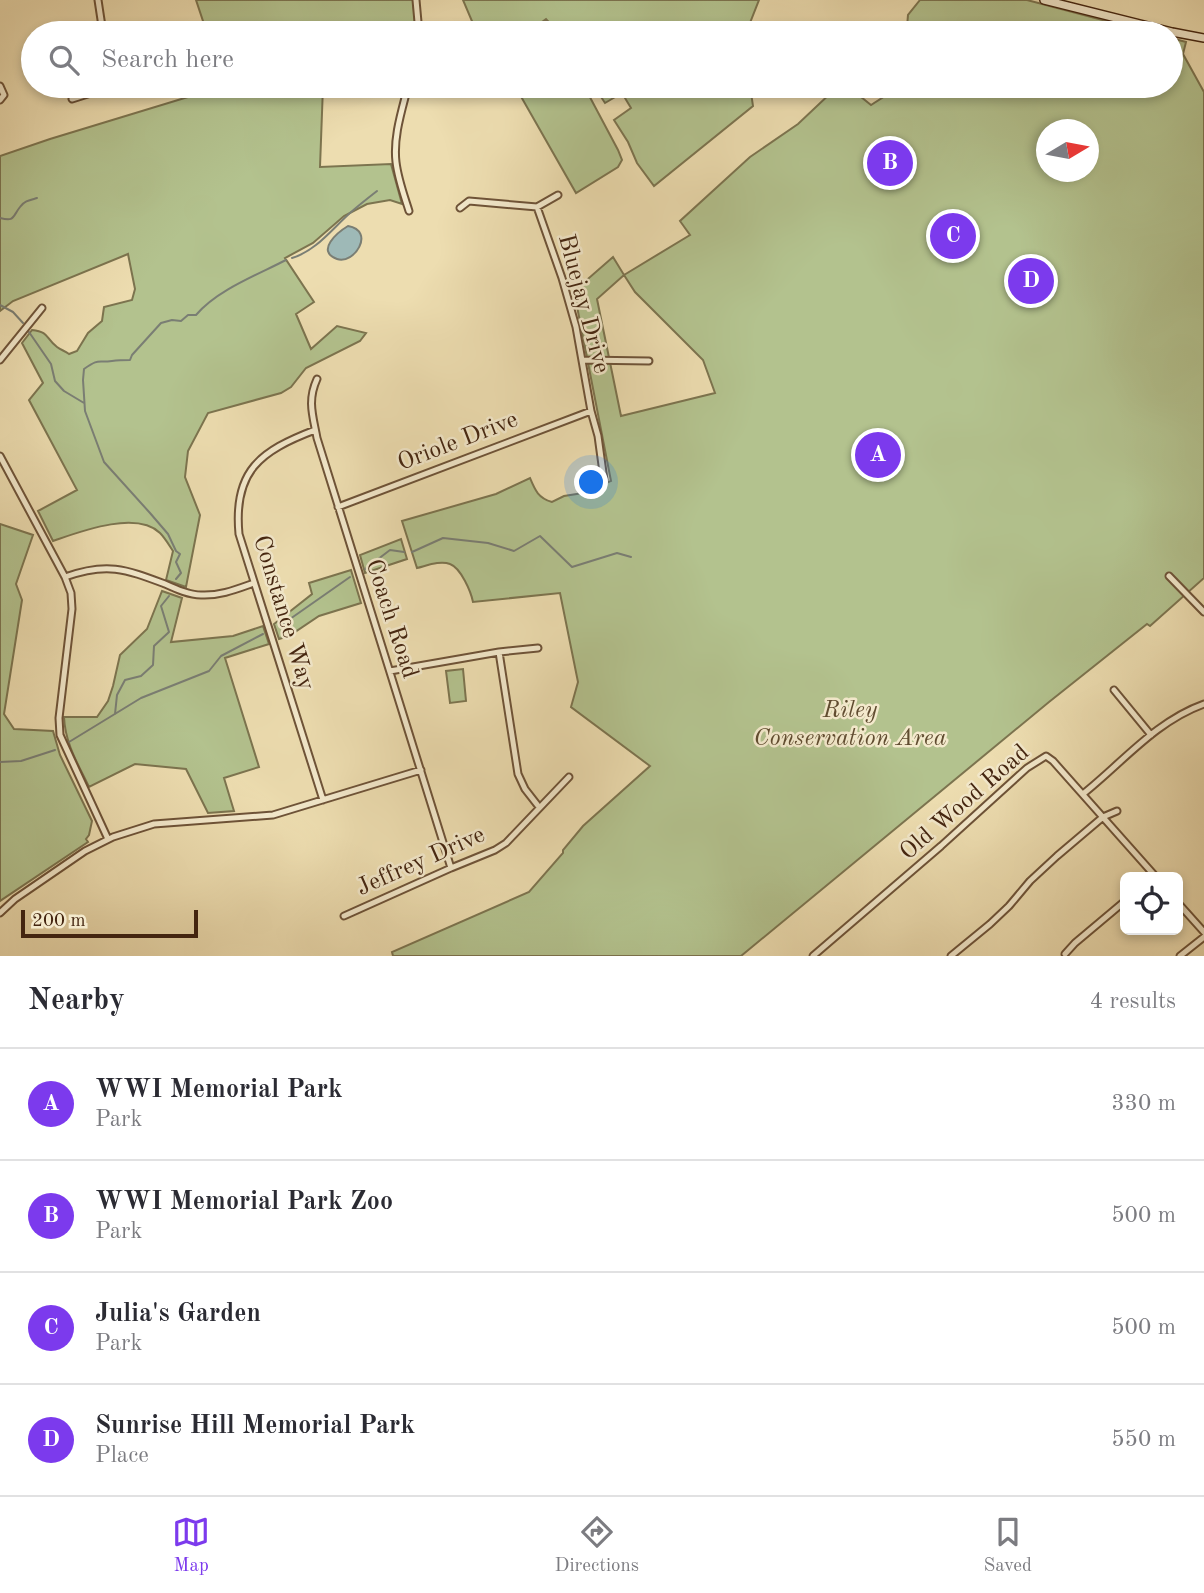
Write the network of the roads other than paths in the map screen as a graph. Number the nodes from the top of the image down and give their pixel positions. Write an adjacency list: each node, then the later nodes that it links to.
1 (98, 0): 4 (street)
2 (416, 0): 5 (street)
3 (1044, 0): 6 (main road)
4 (101, 21)
5 (418, 21)
6 (1127, 21)
7 (1183, 34): 8 (main road)
8 (1204, 38)
9 (0, 86): 13 (street)
10 (75, 98): 12 (street)
11 (405, 98): 17 (street)
12 (72, 99)
13 (0, 100)
14 (558, 195): 15 (street)
15 (537, 206): 16 (street); 20 (street, Bluejay Drive)
16 (460, 208)
17 (409, 211)
18 (42, 308): 19 (street)
19 (0, 360)
20 (582, 360): 21 (street); 23 (street, Bluejay Drive)
21 (649, 361)
22 (317, 379): 24 (street, Coach Road)
23 (591, 411): 26 (street, Bluejay Drive); 27 (street, Oriole Drive)
24 (315, 430): 27 (street, Coach Road); 30 (street, Constance Way)
25 (0, 456): 29 (street)
26 (604, 480)
27 (338, 507): 34 (street, Coach Road)
28 (1169, 576): 31 (street)
29 (65, 577): 30 (street); 45 (street)
30 (254, 583): 41 (street, Constance Way)
31 (1204, 612)
32 (538, 648): 33 (street)
33 (499, 652): 34 (street); 42 (street)
34 (390, 671): 38 (street, Coach Road)
35 (1114, 690): 37 (street)
36 (1204, 704): 37 (street)
37 (1151, 735): 40 (street)
38 (421, 770): 41 (street); 46 (street, Coach Road)
39 (569, 777): 42 (street, Jeffrey Drive)
40 (1083, 794): 44 (street, Old Wood Road); 55 (street, Old Wood Road)
41 (323, 800): 45 (street)
42 (539, 807): 46 (street, Jeffrey Drive)
43 (1117, 811): 44 (street)
44 (1103, 817): 47 (street, Old Wood Road); 53 (street)
45 (108, 839): 50 (street)
46 (451, 868): 51 (street, Jeffrey Drive)
47 (1150, 872)
48 (1120, 905): 54 (street)
49 (1183, 909): 52 (street)
50 (0, 913)
51 (344, 916)
52 (1204, 934): 58 (street)
53 (962, 948): 56 (street); 57 (street)
54 (1065, 954)
55 (813, 956)
56 (951, 956)
57 (969, 956)
58 (1180, 956)

